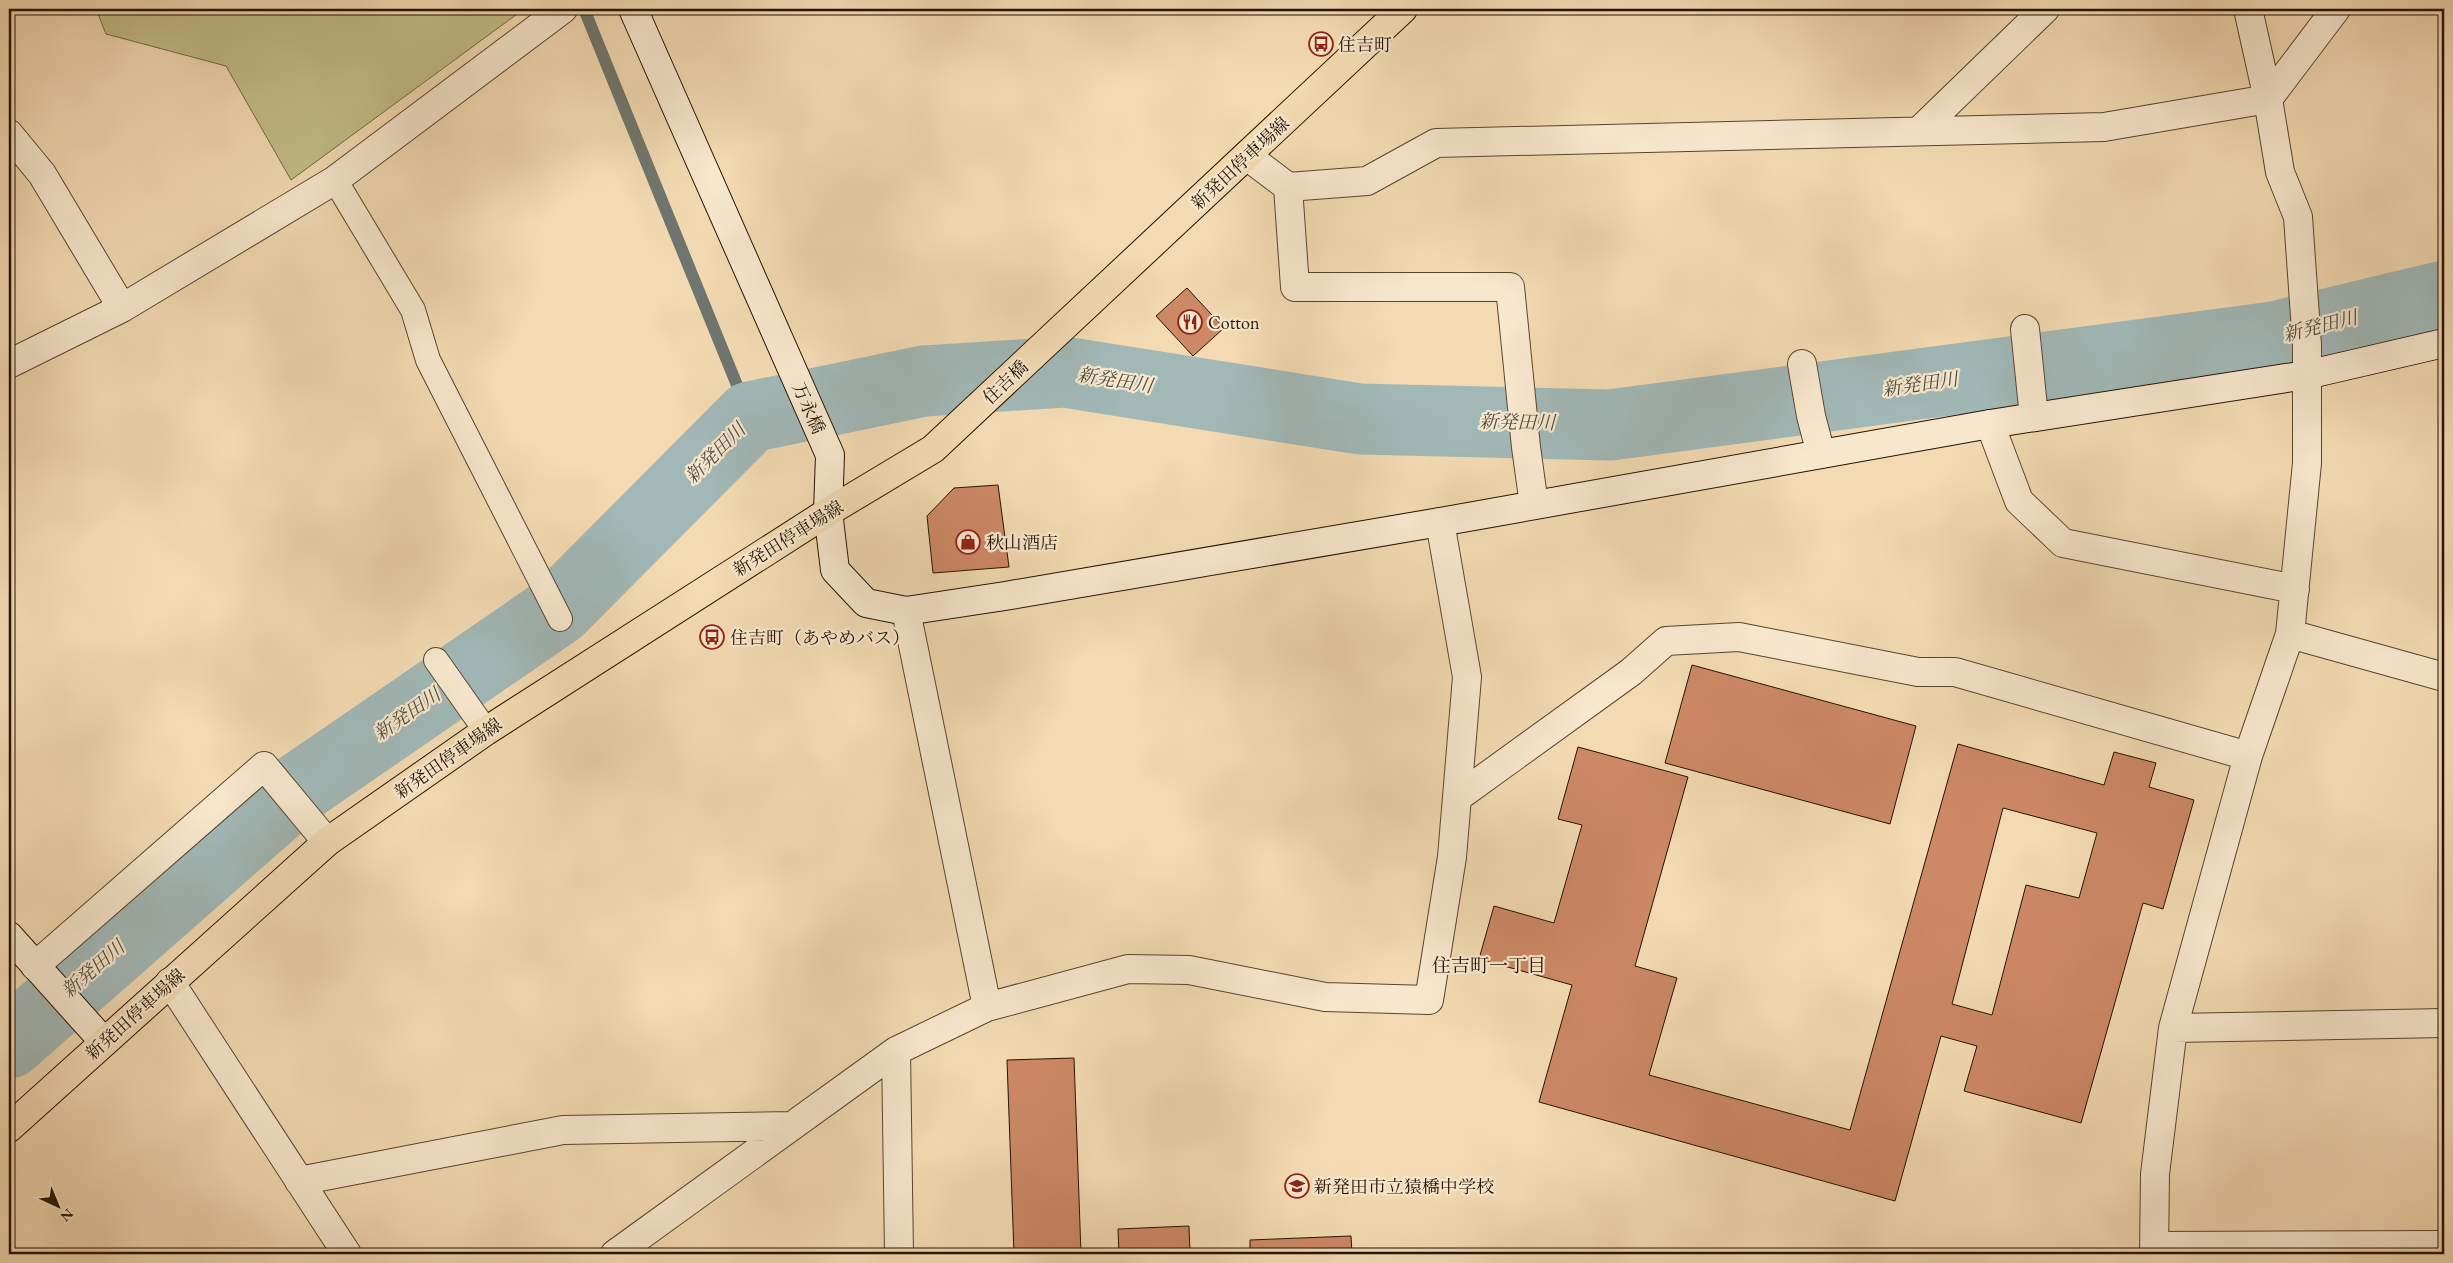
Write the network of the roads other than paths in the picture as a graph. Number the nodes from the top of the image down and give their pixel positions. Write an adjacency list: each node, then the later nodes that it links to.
1 (563, 9): 11 (street)
2 (633, 9): 25 (street, 万永橋)
3 (1403, 9): 10 (main road, 新発田停車場線)
4 (2045, 9): 8 (street)
5 (2248, 9): 7 (street)
6 (2336, 9): 7 (street)
7 (2268, 99): 8 (street); 19 (street)
8 (1919, 131): 12 (street)
9 (9, 134): 13 (street)
10 (1247, 156): 12 (street); 14 (main road, 新発田停車場線)
11 (335, 180): 13 (street); 29 (lane)
12 (1288, 187): 24 (street)
13 (122, 308): 17 (street)
14 (1076, 316): 22 (main road, 住吉橋)
15 (2025, 329): 20 (street)
16 (2444, 343): 19 (street)
17 (9, 364)
18 (1802, 364): 23 (street)
19 (2306, 375): 20 (street); 27 (street)
20 (2034, 417): 21 (street)
21 (1990, 424): 23 (street); 27 (street)
22 (933, 449): 25 (main road, 新発田停車場線)
23 (1821, 454): 24 (street)
24 (1534, 505): 26 (street)
25 (828, 512): 28 (street); 33 (main road, 新発田停車場線)
26 (1440, 522): 28 (street); 35 (street)
27 (2295, 589): 30 (street)
28 (906, 611): 40 (street)
29 (560, 619)
30 (2290, 634): 32 (street); 34 (street)
31 (436, 660): 33 (lane)
32 (2444, 677)
33 (486, 731): 36 (main road, 新発田停車場線)
34 (2248, 756): 35 (street); 42 (street)
35 (1458, 797): 40 (street)
36 (327, 842): 38 (street); 39 (main road, 新発田停車場線)
37 (9, 936): 38 (street)
38 (35, 966): 43 (street)
39 (170, 982): 43 (main road, 新発田停車場線); 47 (street)
40 (987, 1007): 44 (street)
41 (2444, 1023): 42 (street)
42 (2173, 1028): 50 (street)
43 (104, 1042): 46 (main road, 新発田停車場線)
44 (896, 1051): 45 (street); 53 (street)
45 (792, 1126): 47 (street); 48 (street)
46 (9, 1128)
47 (300, 1181): 51 (street)
48 (646, 1243): 52 (street)
49 (2444, 1243): 50 (lane)
50 (2154, 1249)
51 (347, 1254)
52 (615, 1254)
53 (899, 1254)

